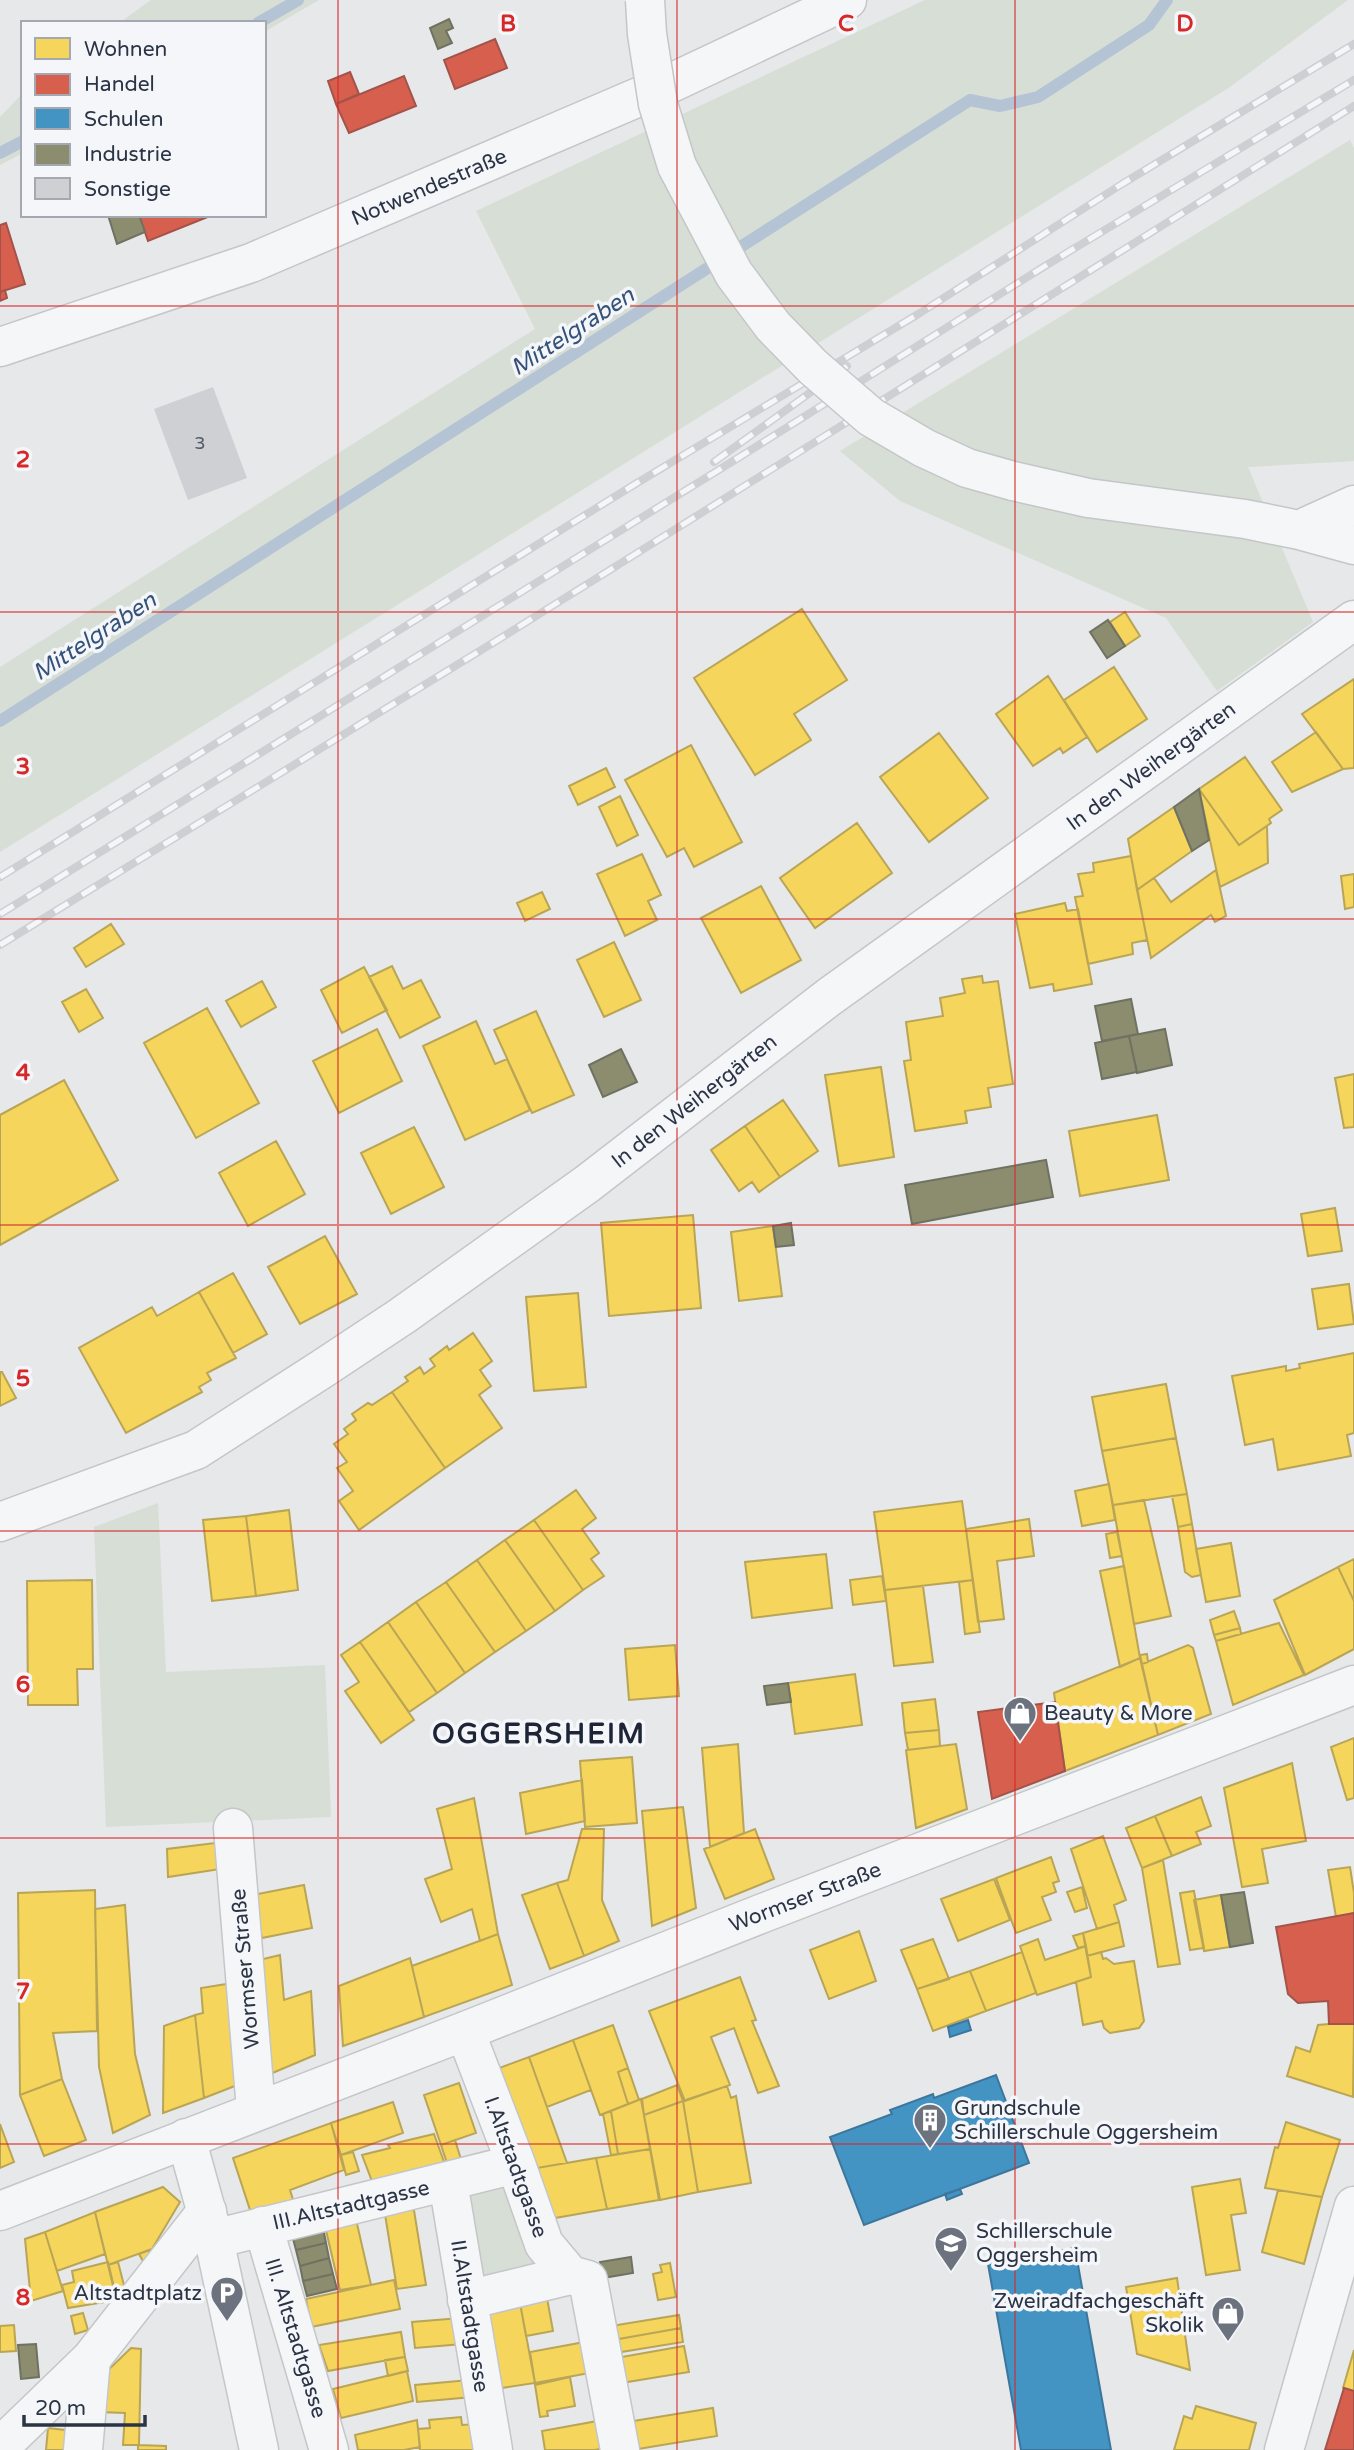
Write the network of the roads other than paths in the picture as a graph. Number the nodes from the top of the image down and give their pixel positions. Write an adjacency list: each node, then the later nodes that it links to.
1 (645, 0): 5 (street, bridge)
2 (847, 0): 3 (street, Notwendestraße)
3 (0, 348)
4 (1354, 505): 5 (street)
5 (1299, 530): 6 (street)
6 (1354, 545)
7 (1354, 620): 8 (street, In den Weihergärten)
8 (0, 1522)
9 (1354, 1685): 11 (street, Wormser Straße)
10 (233, 1828): 12 (street, Wormser Straße)
11 (465, 2031): 12 (street, Wormser Straße); 14 (street, I.Altstadtgasse)
12 (256, 2110): 13 (street, Wormser Straße)
13 (186, 2137): 17 (street, Wormser Straße); 18 (street)
14 (516, 2164): 15 (street, III.Altstadtgasse); 20 (street, I.Altstadtgasse)
15 (448, 2182): 19 (street, III.Altstadtgasse); 21 (street, II.Altstadtgasse)
16 (1354, 2206): 29 (street)
17 (0, 2211)
18 (211, 2225): 19 (street, III.Altstadtgasse); 22 (street); 25 (street)
19 (263, 2226): 26 (street, III. Altstadtgasse)
20 (570, 2275): 21 (street); 28 (street, I.Altstadtgasse)
21 (467, 2300): 27 (street, II.Altstadtgasse)
22 (91, 2358): 23 (street); 24 (street)
23 (0, 2447)
24 (83, 2450)
25 (259, 2450)
26 (329, 2450)
27 (493, 2450)
28 (620, 2450)
29 (1283, 2450)

